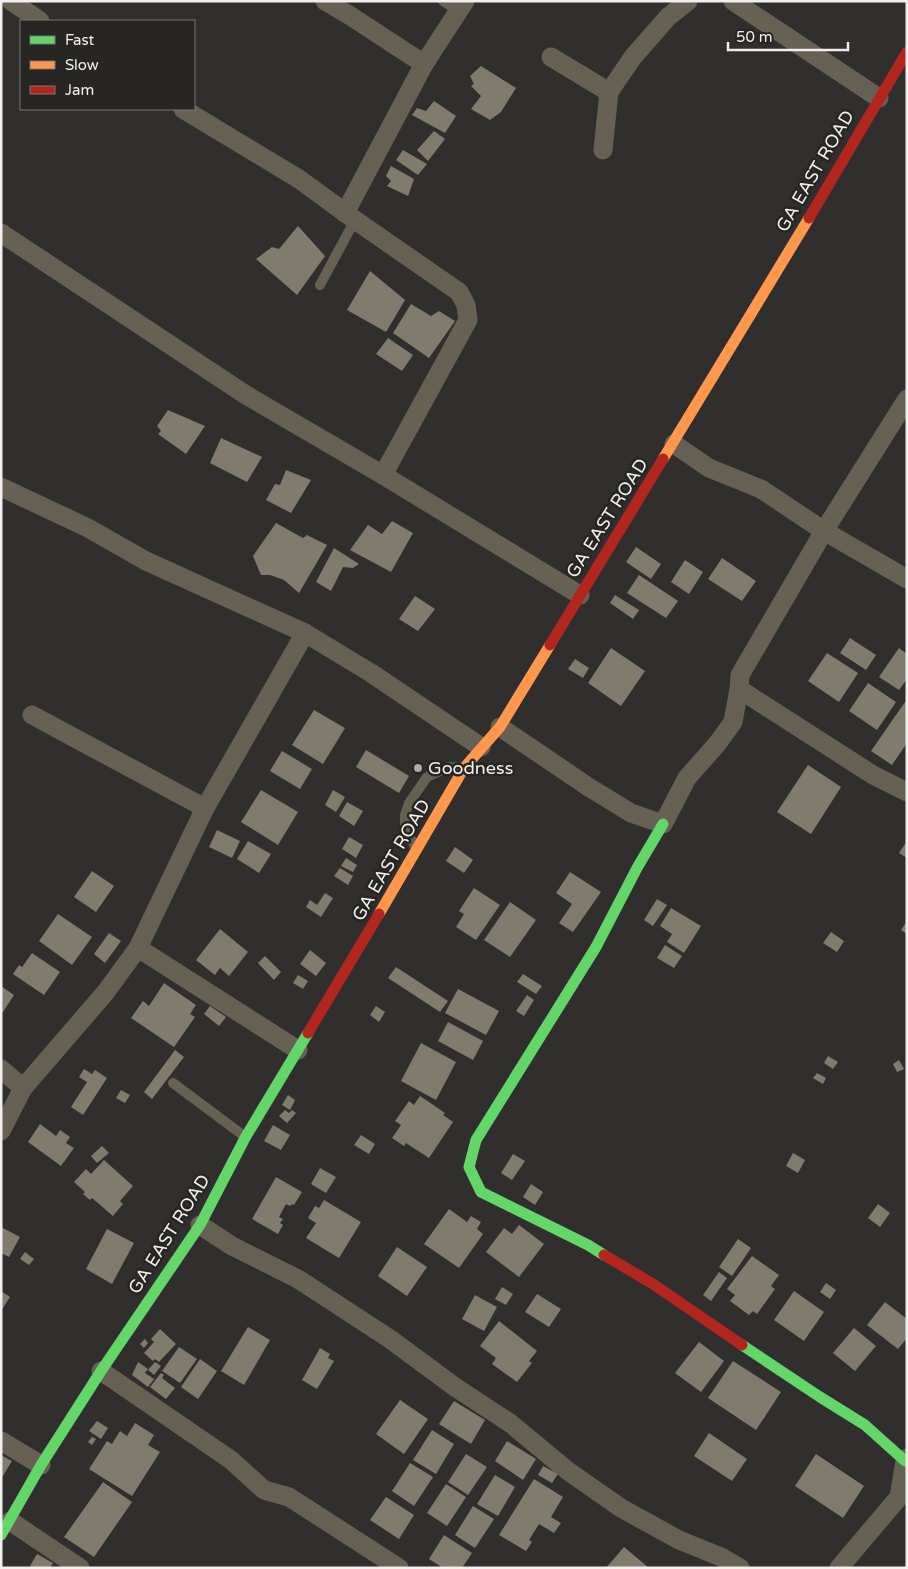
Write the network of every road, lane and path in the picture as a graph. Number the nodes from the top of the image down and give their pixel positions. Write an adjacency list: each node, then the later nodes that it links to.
1 (12, 1): 7 (street)
2 (325, 1): 10 (street)
3 (443, 1): 6 (lane)
4 (688, 1): 11 (street)
5 (733, 1): 12 (street)
6 (462, 6): 10 (street)
7 (39, 20)
8 (907, 52): 12 (street, GA EAST ROAD)
9 (551, 57): 11 (street)
10 (424, 64): 15 (street)
11 (609, 92): 14 (street)
12 (879, 98): 19 (street, GA EAST ROAD)
13 (185, 110): 15 (street)
14 (603, 150)
15 (350, 217): 17 (lane); 20 (street)
16 (1, 233): 20 (street)
17 (320, 285)
18 (907, 399): 22 (street)
19 (674, 444): 22 (street); 24 (street, GA EAST ROAD)
20 (384, 475): 24 (street)
21 (1, 487): 25 (street)
22 (824, 531): 23 (street); 26 (street)
23 (907, 579)
24 (580, 595): 28 (street, GA EAST ROAD)
25 (305, 633): 29 (street); 32 (street)
26 (739, 689): 31 (street); 33 (street)
27 (32, 716): 32 (street)
28 (500, 727): 29 (street, GA EAST ROAD); 33 (street)
29 (481, 747): 30 (street, GA EAST ROAD)
30 (464, 768): 34 (street, GA EAST ROAD); 34 (lane)
31 (907, 792)
32 (205, 808): 35 (street)
33 (662, 824): 45 (street)
34 (418, 849): 36 (street, GA EAST ROAD)
35 (138, 948): 36 (street); 39 (street)
36 (298, 1050): 41 (street, GA EAST ROAD)
37 (1, 1069): 39 (street)
38 (173, 1083): 41 (lane)
39 (23, 1088): 40 (street)
40 (1, 1131)
41 (245, 1138): 42 (street, GA EAST ROAD)
42 (200, 1224): 43 (street, GA EAST ROAD); 49 (street)
43 (101, 1371): 46 (street, GA EAST ROAD); 51 (street)
44 (1, 1440): 46 (street)
45 (906, 1459): 47 (street)
46 (42, 1465): 48 (street, GA EAST ROAD)
47 (903, 1500): 53 (street)
48 (6, 1528): 50 (street)
49 (718, 1562): 52 (street)
50 (80, 1568)
51 (399, 1568)
52 (740, 1568)
53 (839, 1568)

